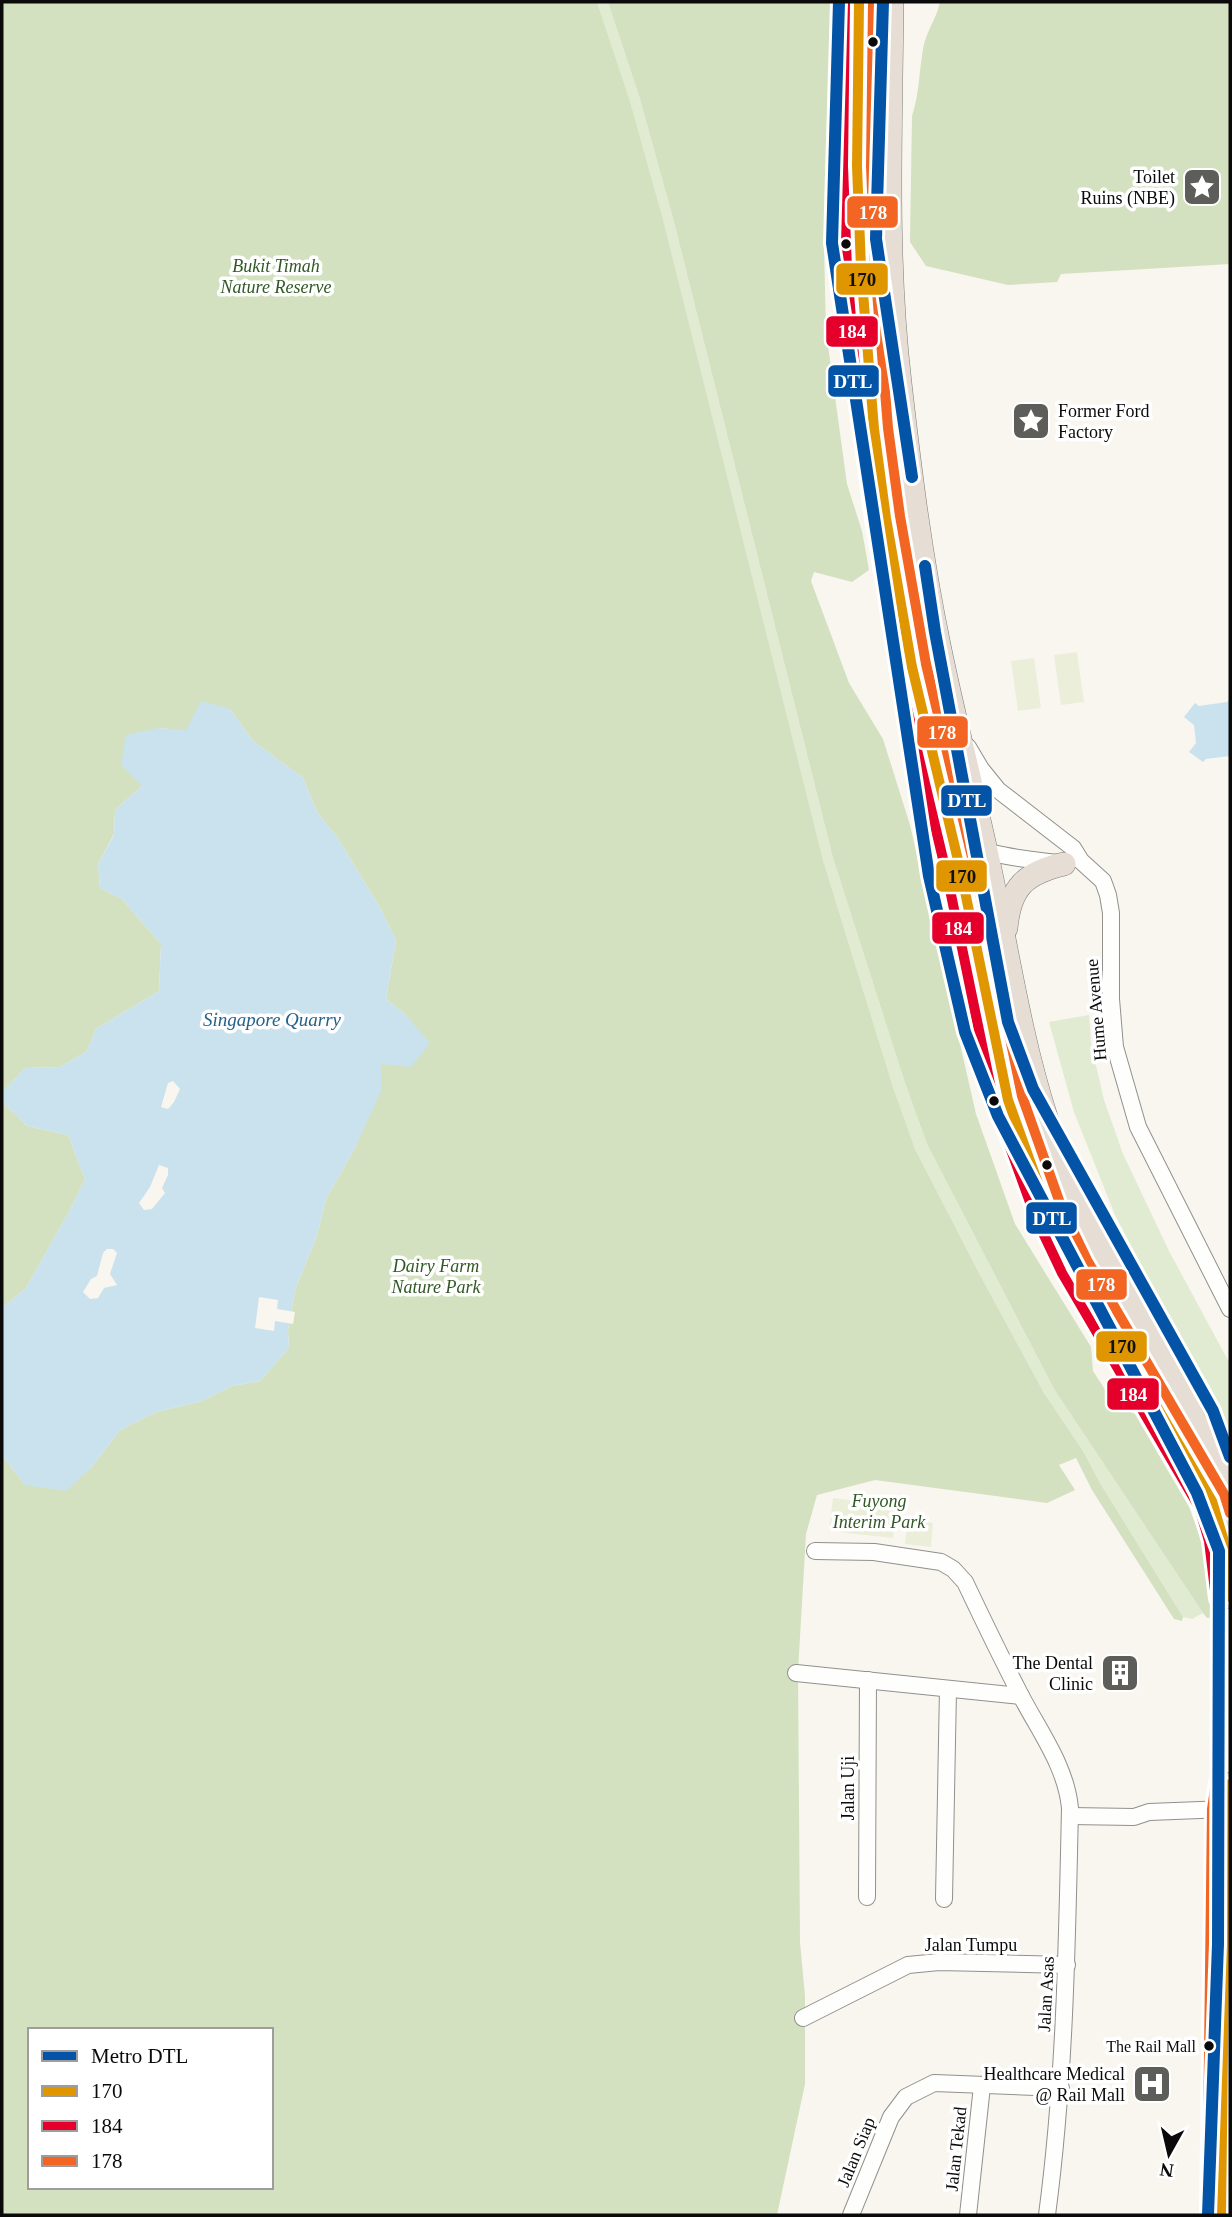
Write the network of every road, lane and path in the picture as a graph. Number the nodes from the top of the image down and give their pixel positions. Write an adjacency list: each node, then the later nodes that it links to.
1 (859, 2): 4 (highway)
2 (892, 2): 3 (highway)
3 (900, 384): 4 (highway); 5 (highway)
4 (874, 429): 6 (highway)
5 (934, 616): 6 (highway); 7 (highway)
6 (912, 667): 8 (highway)
7 (960, 733): 9 (highway); 10 (street, Hume Avenue)
8 (952, 834): 9 (street); 13 (highway)
9 (987, 852): 10 (street); 11 (highway)
10 (1073, 862): 11 (highway); 14 (street, Hume Avenue)
11 (1005, 938): 12 (highway)
12 (1010, 972): 13 (highway); 15 (highway)
13 (989, 1007): 17 (highway)
14 (1230, 1310)
15 (1230, 1494)
16 (815, 1551): 21 (street, Jalan Asas)
17 (1230, 1597)
18 (796, 1672): 19 (street)
19 (868, 1680): 20 (street); 25 (street, Jalan Uji)
20 (948, 1689): 21 (street); 26 (street)
21 (1021, 1696): 24 (street, Jalan Asas)
22 (1230, 1784): 23 (highway)
23 (1226, 1809): 24 (street); 34 (highway)
24 (1070, 1812): 27 (street, Jalan Asas)
25 (867, 1897)
26 (944, 1899)
27 (1068, 1965): 28 (street, Jalan Tumpu); 30 (street, Jalan Asas)
28 (803, 2018)
29 (982, 2086): 30 (street, Jalan Siap); 31 (street, Jalan Siap); 32 (street, Jalan Tekad)
30 (1061, 2088): 33 (street, Jalan Asas)
31 (851, 2215)
32 (968, 2215)
33 (1047, 2215)
34 (1221, 2215)

